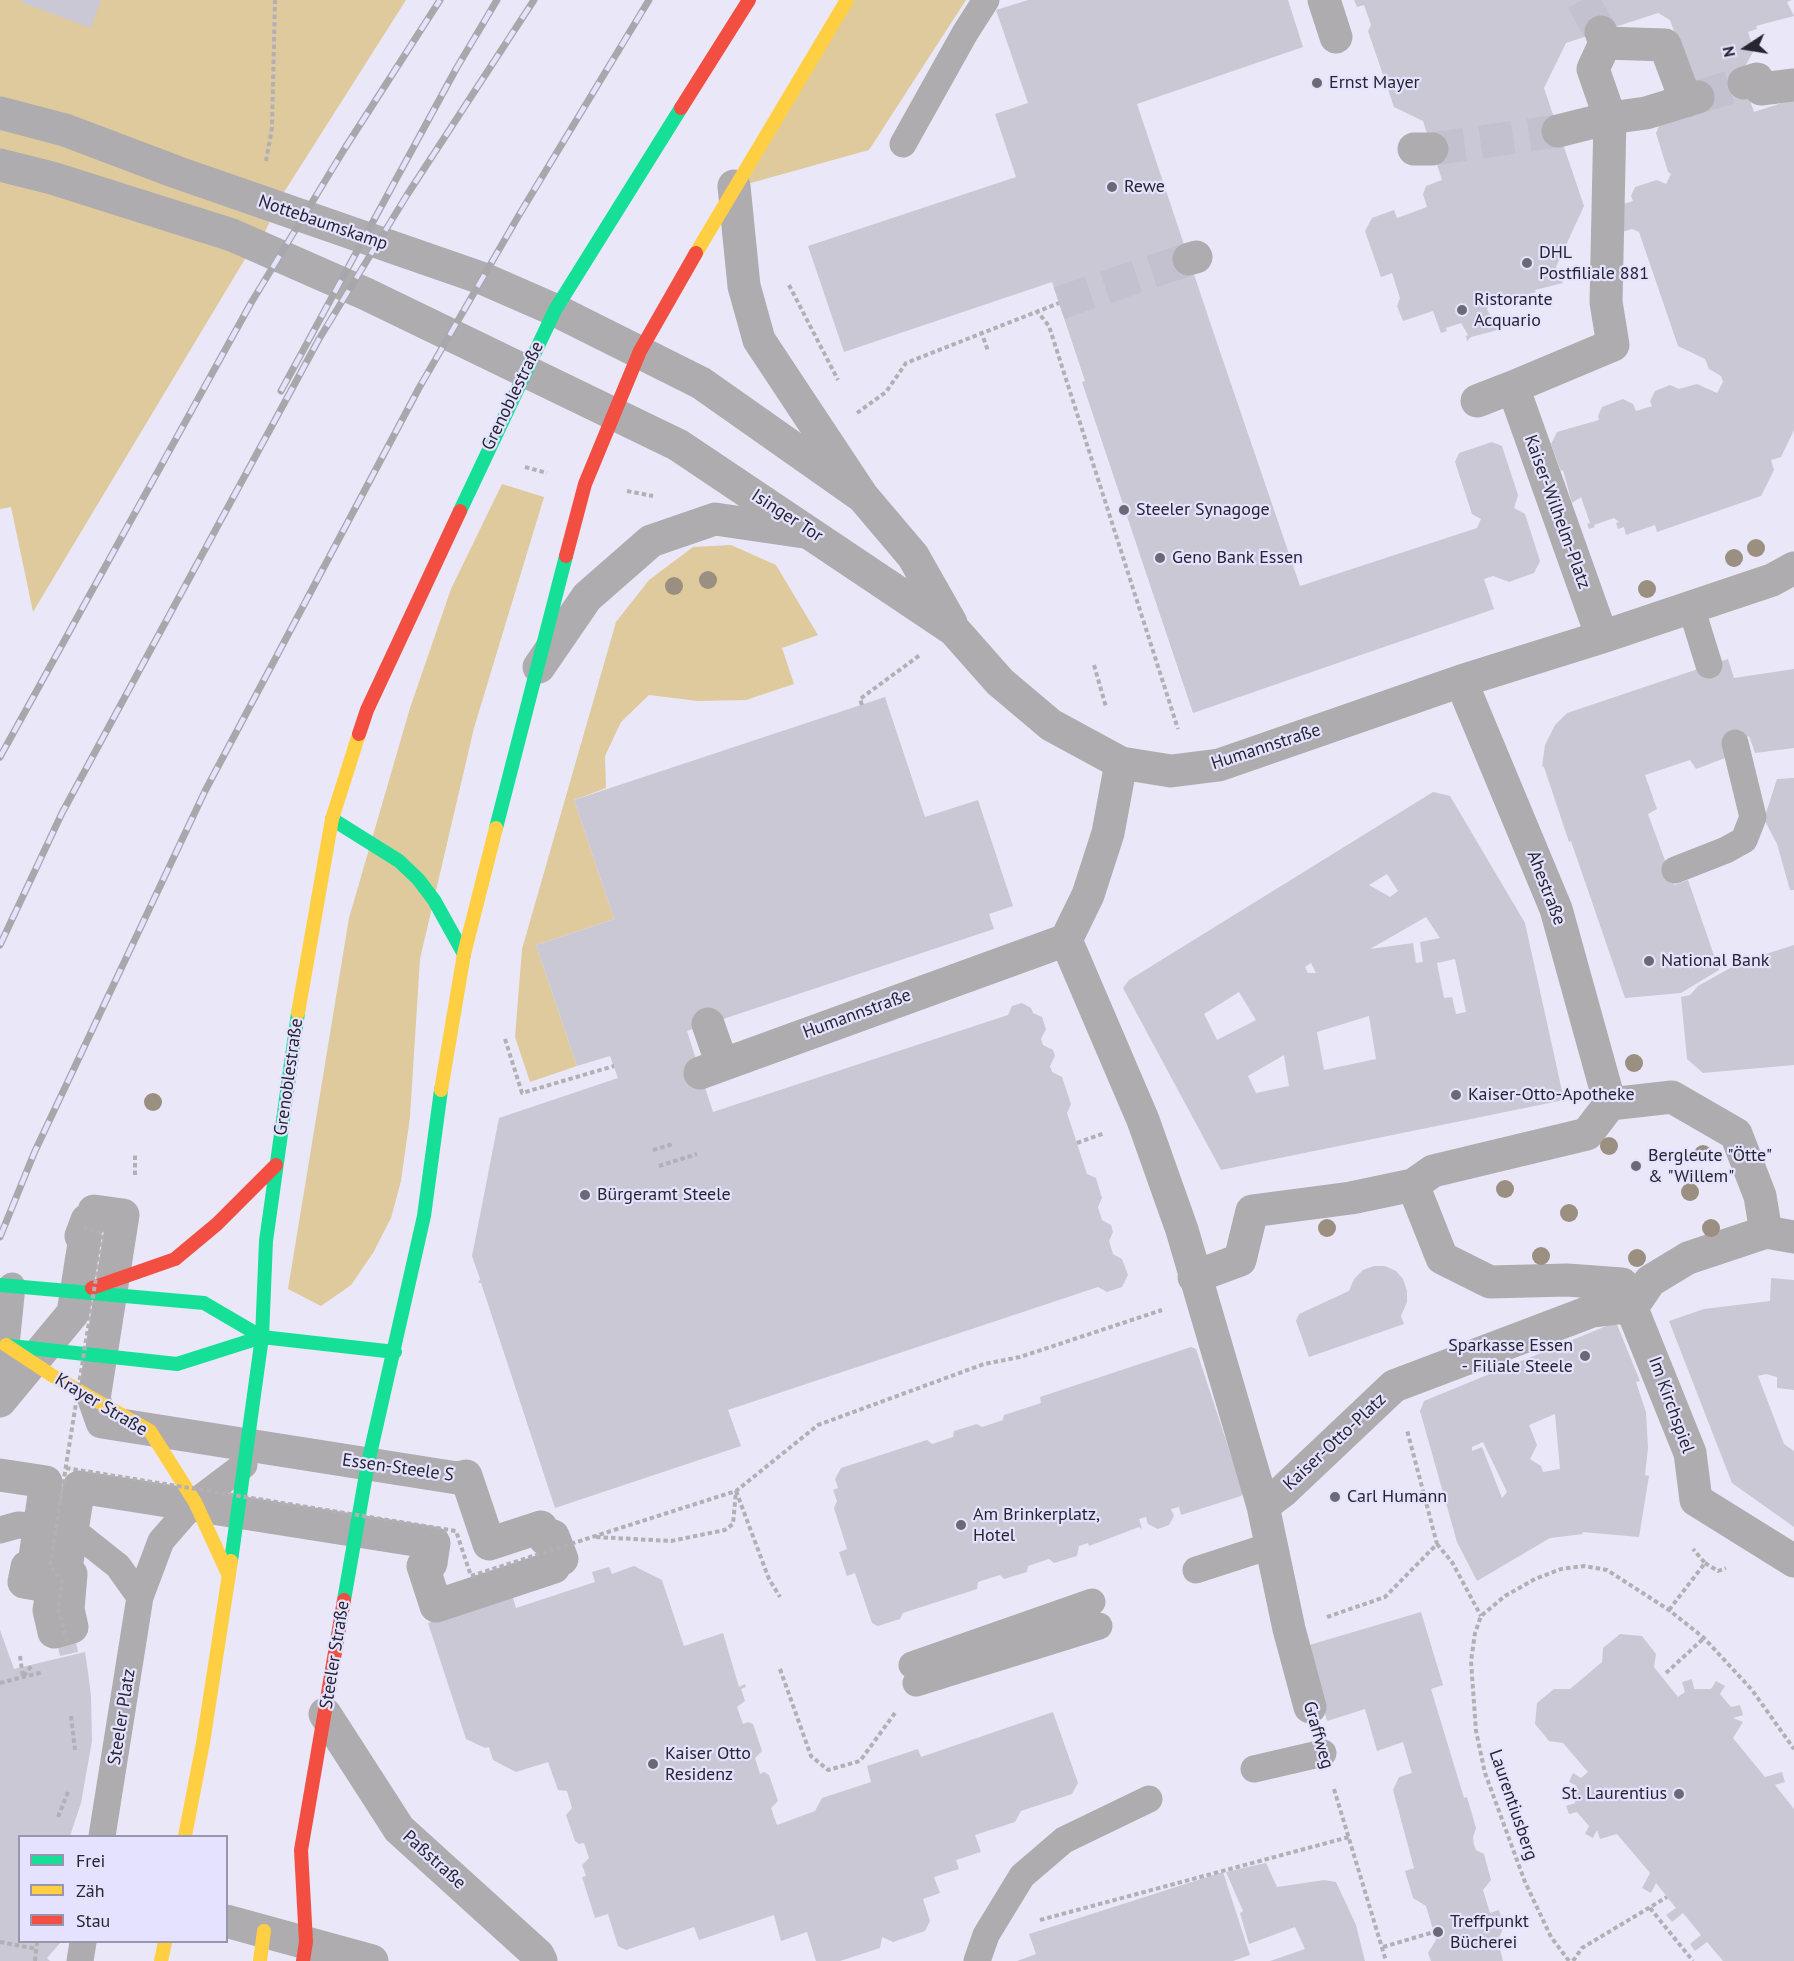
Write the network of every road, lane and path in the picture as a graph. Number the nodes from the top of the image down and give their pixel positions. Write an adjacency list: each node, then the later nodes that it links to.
1 (275, 0): 15 (path)
2 (749, 0): 18 (main road, Grenoblestraße)
3 (847, 0): 14 (main road)
4 (986, 0): 12 (lane)
5 (1324, 0): 6 (street)
6 (1336, 37)
7 (1744, 83): 8 (street)
8 (1794, 85)
9 (0, 113): 15 (street, Nottebaumskamp)
10 (1610, 118): 10 (street); 11 (street); 25 (street)
11 (1558, 131)
12 (903, 144)
13 (0, 165): 23 (street)
14 (734, 186): 21 (main road); 29 (street, Isinger Tor)
15 (255, 200): 18 (street, Nottebaumskamp)
16 (784, 276): 24 (path)
17 (1059, 303): 19 (path)
18 (555, 310): 21 (street, Nottebaumskamp); 23 (main road, Grenoblestraße)
19 (1036, 310): 20 (path); 41 (path)
20 (981, 331): 22 (path); 27 (path)
21 (640, 351): 28 (main road); 29 (street, Isinger Tor)
22 (988, 351)
23 (525, 370): 28 (street); 42 (main road, Grenoblestraße)
24 (840, 385)
25 (1513, 387): 26 (street); 34 (street, Kaiser-Wilhelm-Platz)
26 (1477, 401)
27 (849, 406)
28 (612, 415): 30 (street, Isinger Tor); 36 (main road)
29 (863, 497): 33 (street, Isinger Tor)
30 (812, 533): 33 (street, Isinger Tor); 36 (street)
31 (1794, 568): 32 (street, Humannstraße)
32 (1691, 607): 34 (street, Humannstraße); 35 (lane)
33 (954, 630): 38 (path); 40 (street, Isinger Tor)
34 (1602, 637): 37 (street, Humannstraße)
35 (1709, 666)
36 (535, 673): 45 (main road)
37 (1461, 681): 41 (street, Humannstraße); 49 (street, Ahestraße)
38 (862, 705)
39 (1735, 743): 43 (lane)
40 (1121, 763): 41 (street, Humannstraße); 44 (street)
41 (1191, 768)
42 (332, 819): 45 (main road); 53 (main road, Grenoblestraße)
43 (1675, 870)
44 (1066, 940): 46 (street, Humannstraße); 59 (street, Kaiser-Otto-Platz)
45 (464, 954): 63 (main road)
46 (708, 1024)
47 (505, 1038): 48 (path)
48 (614, 1066)
49 (1610, 1104): 55 (street); 57 (street)
50 (672, 1144): 51 (path)
51 (653, 1150)
52 (697, 1154): 54 (path)
53 (276, 1165): 60 (main road, Krayer Straße); 62 (main road, Grenoblestraße)
54 (659, 1166)
55 (1413, 1185): 59 (street); 61 (street)
56 (84, 1228): 66 (street); 68 (path, bridge); 76 (street, Essen-Steele S)
57 (1780, 1234): 61 (street)
58 (6, 1285): 60 (main road, Krayer Straße); 64 (lane)
59 (1197, 1288): 70 (path); 72 (street, Kaiser-Otto-Platz)
60 (76, 1293): 62 (main road, Krayer Straße)
61 (1633, 1306): 65 (street, Kaiser-Otto-Platz); 78 (street, Im Kirchspiel)
62 (262, 1337): 63 (main road, Krayer Straße); 64 (main road, Krayer Straße); 67 (main road)
63 (394, 1352): 101 (main road, Steeler Straße)
64 (2, 1353): 71 (main road, Krayer Straße)
65 (1394, 1386): 72 (street, Kaiser-Otto-Platz); 74 (path)
66 (0, 1401)
67 (244, 1465): 71 (lane, Steeler Platz); 82 (main road)
68 (66, 1468): 76 (path, bridge); 89 (path, bridge)
69 (0, 1475): 89 (street)
70 (736, 1491): 76 (path, bridge); 84 (path)
71 (195, 1502): 82 (main road, Krayer Straße); 83 (lane, Steeler Platz)
72 (1263, 1506): 75 (street, Graffweg)
73 (0, 1530): 83 (lane)
74 (1437, 1544): 87 (path); 88 (path)
75 (1270, 1546): 80 (lane); 88 (street, Graffweg)
76 (558, 1548): 89 (street)
77 (1693, 1549): 79 (path)
78 (1794, 1561)
79 (1705, 1563): 81 (path); 85 (path)
80 (1196, 1570)
81 (1718, 1570)
82 (229, 1576): 111 (main road)
83 (140, 1597): 110 (lane, Steeler Platz)
84 (780, 1597)
85 (1669, 1610): 87 (path); 90 (path)
86 (1095, 1614): 96 (lane)
87 (1481, 1616): 133 (path, Laurentiusberg)
88 (1289, 1629): 99 (street, Graffweg)
89 (65, 1636)
90 (1704, 1638): 95 (path); 103 (path)
91 (20, 1660): 97 (path)
92 (34, 1662): 97 (path)
93 (780, 1669): 100 (path)
94 (50, 1670): 97 (path)
95 (1666, 1673)
96 (914, 1674)
97 (22, 1677): 98 (path)
98 (0, 1683)
99 (1310, 1707)
100 (899, 1708)
101 (326, 1714): 125 (main road, Steeler Straße); 130 (street, Paßstraße)
102 (70, 1716): 105 (path)
103 (1794, 1749)
104 (1323, 1754): 106 (lane); 112 (path, Graffweg)
105 (76, 1759)
106 (1254, 1769)
107 (70, 1788): 109 (path)
108 (1149, 1798): 117 (lane)
109 (58, 1817)
110 (102, 1835)
111 (185, 1835)
112 (1349, 1837): 117 (path); 123 (path, Graffweg)
113 (1667, 1897): 114 (path)
114 (1650, 1908): 133 (path); 134 (path)
115 (228, 1922): 122 (street)
116 (1434, 1932): 123 (path)
117 (986, 1935): 131 (lane)
118 (0, 1942): 124 (path)
119 (37, 1943): 124 (path)
120 (83, 1943): 127 (lane)
121 (164, 1943): 128 (main road)
122 (262, 1946): 125 (street)
123 (1383, 1947): 132 (path, Graffweg)
124 (38, 1949): 126 (path)
125 (305, 1952): 129 (street)
126 (35, 1961)
127 (80, 1961)
128 (160, 1961)
129 (372, 1961)
130 (541, 1961)
131 (976, 1961)
132 (1386, 1961)
133 (1571, 1961)
134 (1693, 1961)

